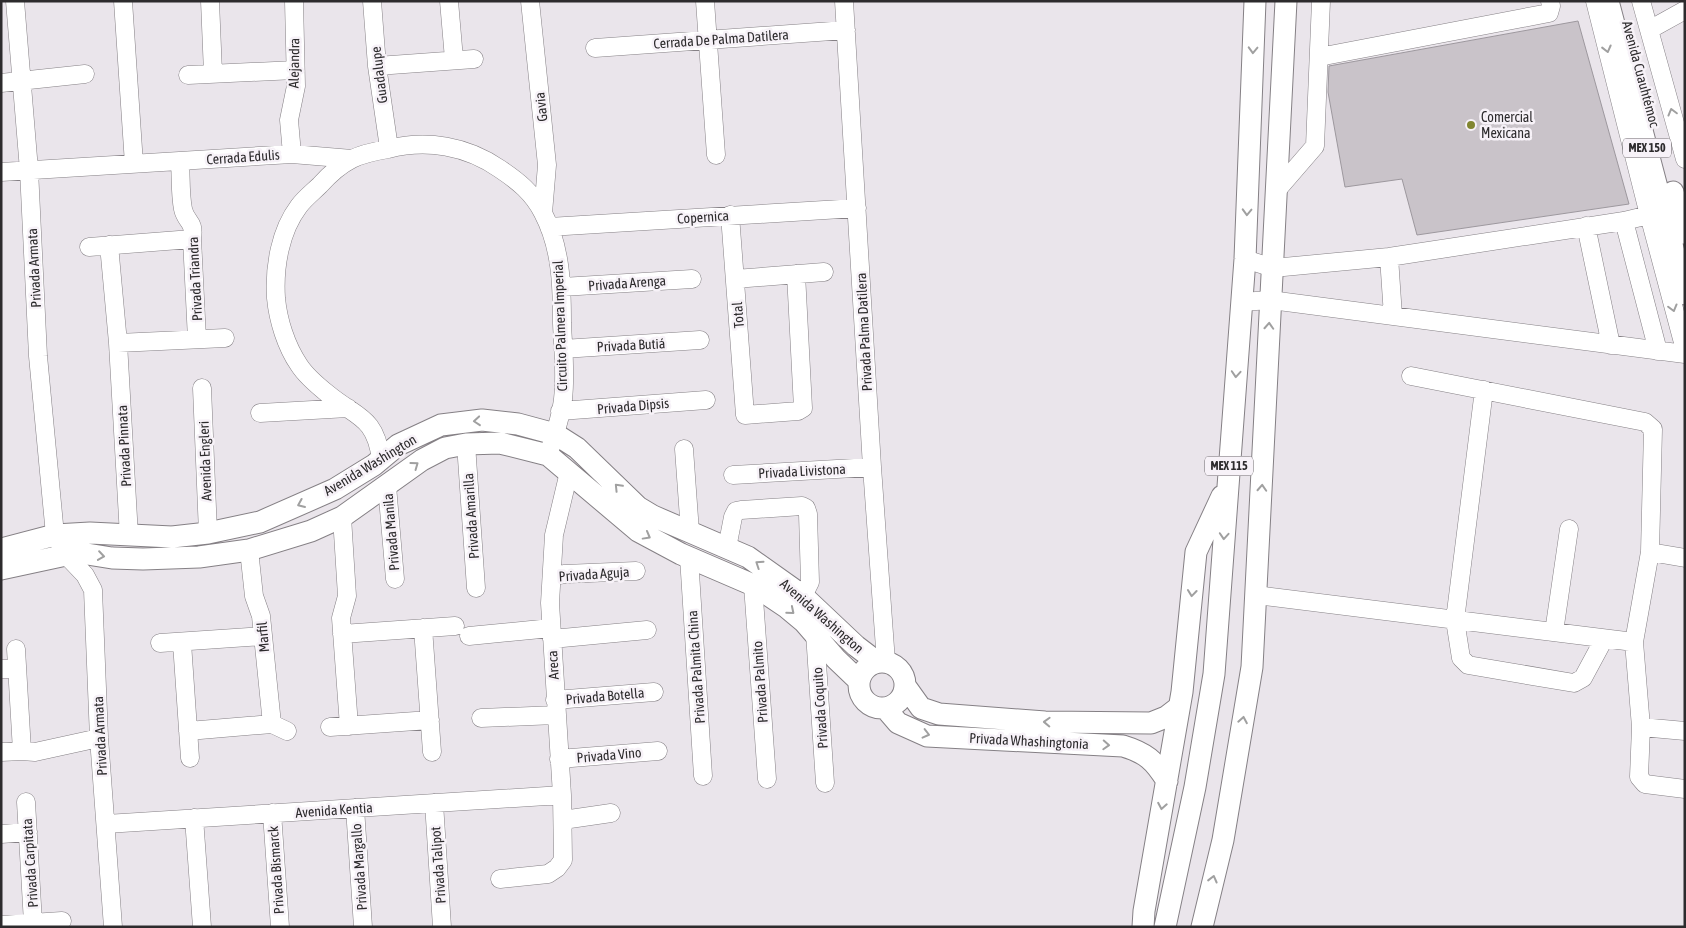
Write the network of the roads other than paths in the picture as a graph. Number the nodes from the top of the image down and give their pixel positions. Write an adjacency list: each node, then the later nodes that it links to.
1 (15, 1): 31 (street, Privada Armata)
2 (123, 1): 39 (street)
3 (210, 1): 28 (street)
4 (294, 1): 27 (street, Alejandra)
5 (372, 1): 26 (street, Guadalupe)
6 (449, 1): 25 (street)
7 (530, 1): 46 (street, Gavia)
8 (705, 1): 21 (street)
9 (844, 1): 19 (street, Privada Palma Datilera)
10 (1255, 1): 54 (main road, MEX 115, one-way to 54)
11 (1286, 1): 42 (main road, MEX 115)
12 (1321, 1): 23 (street)
13 (1550, 1): 23 (street)
14 (1595, 1): 45 (street, one-way to 45)
15 (1608, 1): 51 (main road, Avenida Cuauhtémoc / MEX 150)
16 (1621, 1): 51 (main road, Avenida Cuauhtémoc / MEX 150)
17 (1641, 1): 20 (street, Avenida Cuauhtémoc)
18 (1685, 10): 20 (street)
19 (846, 30): 21 (street, Cerrada De Palma Datilera); 43 (street, Privada Palma Datilera)
20 (1649, 30): 37 (street, Avenida Cuauhtémoc, one-way to 20)
21 (708, 40): 22 (street, Cerrada De Palma Datilera); 35 (street)
22 (595, 48)
23 (1319, 57): 42 (street)
24 (474, 59): 25 (street)
25 (454, 60): 26 (street)
26 (377, 66): 33 (street, Guadalupe)
27 (295, 70): 28 (street); 34 (street, Alejandra)
28 (214, 73): 30 (street)
29 (85, 74): 31 (street)
30 (188, 75)
31 (22, 81): 32 (street); 40 (street, Privada Armata)
32 (1, 83)
33 (389, 148): 36 (street, Circuito Palmera Imperial); 46 (street, Circuito Palmera Imperial)
34 (292, 154): 36 (street, Cerrada Edulis); 38 (street, Cerrada Edulis)
35 (716, 155)
36 (352, 159): 79 (street, Circuito Palmera Imperial)
37 (1685, 159)
38 (180, 161): 39 (street, Cerrada Edulis); 49 (street, Privada Triandra)
39 (134, 164): 40 (street, Cerrada Edulis)
40 (29, 170): 41 (street, Cerrada Edulis); 96 (street, Privada Armata)
41 (1, 172)
42 (1277, 190): 55 (main road, MEX 115)
43 (857, 208): 44 (street, Copernica); 87 (street, Privada Palma Datilera)
44 (730, 215): 46 (street, Copernica); 60 (street, Total)
45 (1649, 215): 47 (street); 51 (street)
46 (546, 220): 61 (street, Circuito Palmera Imperial)
47 (1624, 221): 48 (street); 73 (street)
48 (1586, 226): 53 (street); 69 (street)
49 (192, 239): 50 (street); 67 (street, Privada Triandra)
50 (109, 245): 52 (street); 71 (street, Privada Pinnata)
51 (1675, 245): 58 (main road, Avenida Cuauhtémoc / MEX 150)
52 (89, 247)
53 (1389, 256): 55 (street); 65 (street)
54 (1245, 259): 55 (street); 64 (main road, MEX 115)
55 (1273, 268): 63 (main road, MEX 115)
56 (824, 272): 57 (street)
57 (796, 274): 60 (street); 60 (street, Total)
58 (1677, 275): 62 (main road, Avenida Cuauhtémoc / MEX 150); 72 (street, one-way to 72)
59 (692, 279): 61 (street, Privada Arenga)
60 (735, 279)
61 (562, 288): 70 (street, Circuito Palmera Imperial)
62 (1685, 294)
63 (1270, 300): 64 (street); 65 (street); 111 (main road, MEX 115, one-way to 63)
64 (1242, 302): 90 (main road, MEX 115, one-way to 90)
65 (1392, 316): 69 (street)
66 (225, 338): 67 (street)
67 (197, 339): 71 (street)
68 (700, 340): 70 (street, Privada Butiá)
69 (1610, 345): 73 (street)
70 (563, 349): 80 (street, Circuito Palmera Imperial)
71 (119, 350): 97 (street, Privada Pinnata)
72 (1685, 350)
73 (1658, 351): 74 (street)
74 (1685, 354)
75 (1411, 376): 77 (street)
76 (202, 388): 95 (street, Avenida Engleri)
77 (1484, 390): 101 (street); 113 (street)
78 (706, 400): 80 (street, Privada Dipsis)
79 (348, 408): 81 (street); 86 (street, Circuito Palmera Imperial)
80 (560, 411): 82 (street, Circuito Palmera Imperial)
81 (260, 413)
82 (555, 434): 85 (street, Circuito Palmera Imperial); 86 (main road, Avenida Washington, one-way to 86); 94 (main road, Avenida Washington, one-way to 82)
83 (466, 444): 85 (main road, Avenida Washington); 91 (main road, Avenida Washington, one-way to 83); 110 (street, Privada Amarilla)
84 (684, 448): 94 (street)
85 (548, 455): 88 (main road, Avenida Washington)
86 (381, 459): 95 (main road, Avenida Washington, one-way to 95)
87 (872, 467): 89 (street, Privada Livistona); 126 (street, Privada Palma Datilera)
88 (569, 472): 103 (main road, Avenida Washington, one-way to 103); 107 (street, Areca)
89 (733, 475)
90 (1228, 482): 132 (main road, one-way to 132); 174 (main road, MEX 115, one-way to 174)
91 (387, 486): 92 (main road, Avenida Washington); 108 (street, Privada Manila)
92 (342, 517): 100 (main road, Avenida Washington); 119 (street)
93 (1569, 529): 116 (street)
94 (690, 532): 98 (main road, Avenida Washington)
95 (208, 533): 97 (main road, Avenida Washington)
96 (54, 535): 97 (main road, Avenida Washington); 99 (main road, Avenida Washington); 102 (street, Privada Armata)
97 (129, 536)
98 (726, 548): 112 (main road, Avenida Washington, one-way to 98); 112 (street)
99 (1, 549)
100 (249, 550): 102 (main road, Avenida Washington, one-way to 100); 120 (street, Marfil)
101 (1650, 552): 104 (street); 122 (street)
102 (66, 555): 105 (main road, Avenida Washington); 141 (street, Privada Armata)
103 (689, 558): 109 (main road, Avenida Washington); 148 (street, Privada Palmita China)
104 (1685, 558)
105 (1, 569)
106 (636, 571): 107 (street, Privada Aguja)
107 (552, 576): 117 (street, Areca)
108 (396, 579)
109 (753, 585): 118 (main road, Avenida Washington, one-way to 118); 149 (street, Privada Palmito)
110 (476, 588)
111 (1256, 595): 113 (street); 175 (main road, MEX 115, one-way to 111)
112 (803, 596): 126 (main road, Avenida Washington)
113 (1455, 620): 116 (street); 121 (street)
114 (423, 628): 117 (street); 119 (street); 135 (street)
115 (647, 630): 117 (street)
116 (1554, 632): 121 (street)
117 (551, 633): 131 (street, Areca)
118 (815, 633): 128 (main road, Avenida Washington); 151 (street, Privada Coquito)
119 (342, 634): 136 (street)
120 (262, 636): 124 (street); 139 (street, Marfil)
121 (1604, 639): 122 (street)
122 (1634, 642): 138 (street)
123 (160, 643): 124 (street)
124 (182, 643): 139 (street)
125 (16, 648): 127 (street)
126 (881, 662): 128 (main road); 129 (main road)
127 (9, 669): 142 (street)
128 (859, 682): 133 (main road)
129 (906, 688): 132 (main road, Privada Whashingtonia, one-way to 129); 133 (main road)
130 (654, 692): 131 (street, Privada Botella)
131 (556, 707): 134 (street, Privada Botella); 147 (street, Areca)
132 (1179, 708): 150 (main road)
133 (886, 709): 150 (main road, Privada Whashingtonia, one-way to 150)
134 (481, 718)
135 (430, 720): 136 (street); 145 (street)
136 (349, 726): 137 (street)
137 (330, 727)
138 (1641, 727): 140 (street); 152 (street)
139 (188, 731): 146 (street)
140 (1685, 731)
141 (100, 738): 142 (street); 161 (street, Privada Armata)
142 (22, 751): 144 (street)
143 (658, 751): 147 (street, Privada Vino)
144 (1, 752)
145 (432, 752)
146 (190, 758)
147 (559, 760): 153 (street, Areca)
148 (703, 776)
149 (767, 779)
150 (1167, 781): 173 (main road, one-way to 173)
151 (825, 783)
152 (1685, 789)
153 (562, 795): 155 (street, Avenida Kentia); 160 (street, Areca)
154 (26, 802): 162 (street, Privada Carpitata)
155 (434, 803): 156 (street, Avenida Kentia); 172 (street, Privada Talipot)
156 (355, 808): 157 (street, Avenida Kentia); 171 (street, Privada Margallo)
157 (272, 813): 159 (street, Avenida Kentia); 170 (street, Privada Bismarck)
158 (611, 814): 160 (street)
159 (194, 818): 161 (street, Avenida Kentia); 169 (street)
160 (563, 820): 164 (street, Areca)
161 (106, 824): 168 (street, Privada Armata)
162 (28, 832): 163 (street); 166 (street, Privada Carpitata)
163 (1, 834)
164 (500, 879)
165 (62, 921): 166 (street)
166 (33, 923): 167 (street)
167 (1, 925)
168 (113, 927)
169 (202, 927)
170 (280, 927)
171 (363, 927)
172 (442, 927)
173 (1143, 927)
174 (1165, 927)
175 (1202, 927)

